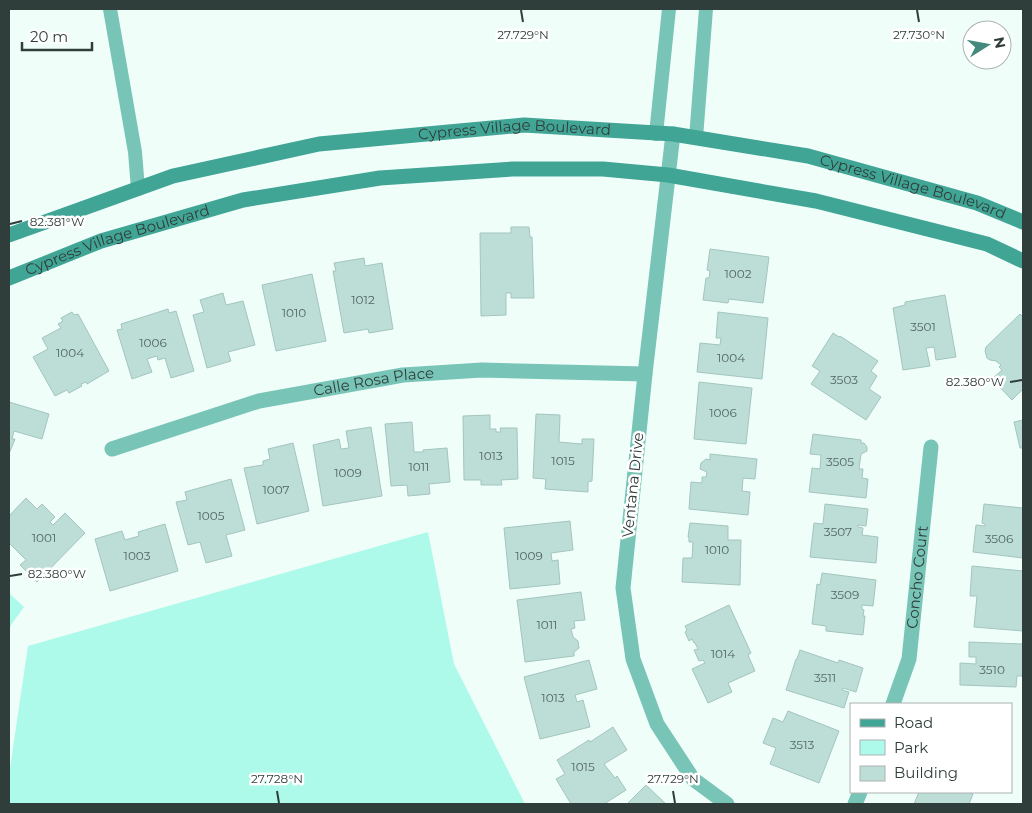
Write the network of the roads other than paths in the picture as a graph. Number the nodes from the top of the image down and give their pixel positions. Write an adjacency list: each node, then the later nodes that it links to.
1 (110, 9): 8 (lane)
2 (669, 9): 4 (lane)
3 (706, 9): 6 (lane)
4 (656, 134): 5 (street, Cypress Village Boulevard); 8 (street, Cypress Village Boulevard)
5 (673, 134): 6 (street, Cypress Village Boulevard); 7 (street, Ventana Drive)
6 (696, 138): 9 (street, Cypress Village Boulevard)
7 (668, 175): 11 (street, Cypress Village Boulevard); 12 (street, Cypress Village Boulevard); 13 (street, Ventana Drive)
8 (138, 189): 10 (street, Cypress Village Boulevard)
9 (1023, 222)
10 (9, 235)
11 (1023, 260)
12 (9, 278)
13 (645, 374): 15 (street, Calle Rosa Place); 17 (street, Ventana Drive)
14 (932, 447): 16 (street, Concho Court)
15 (112, 449)
16 (892, 703)
17 (727, 804)

